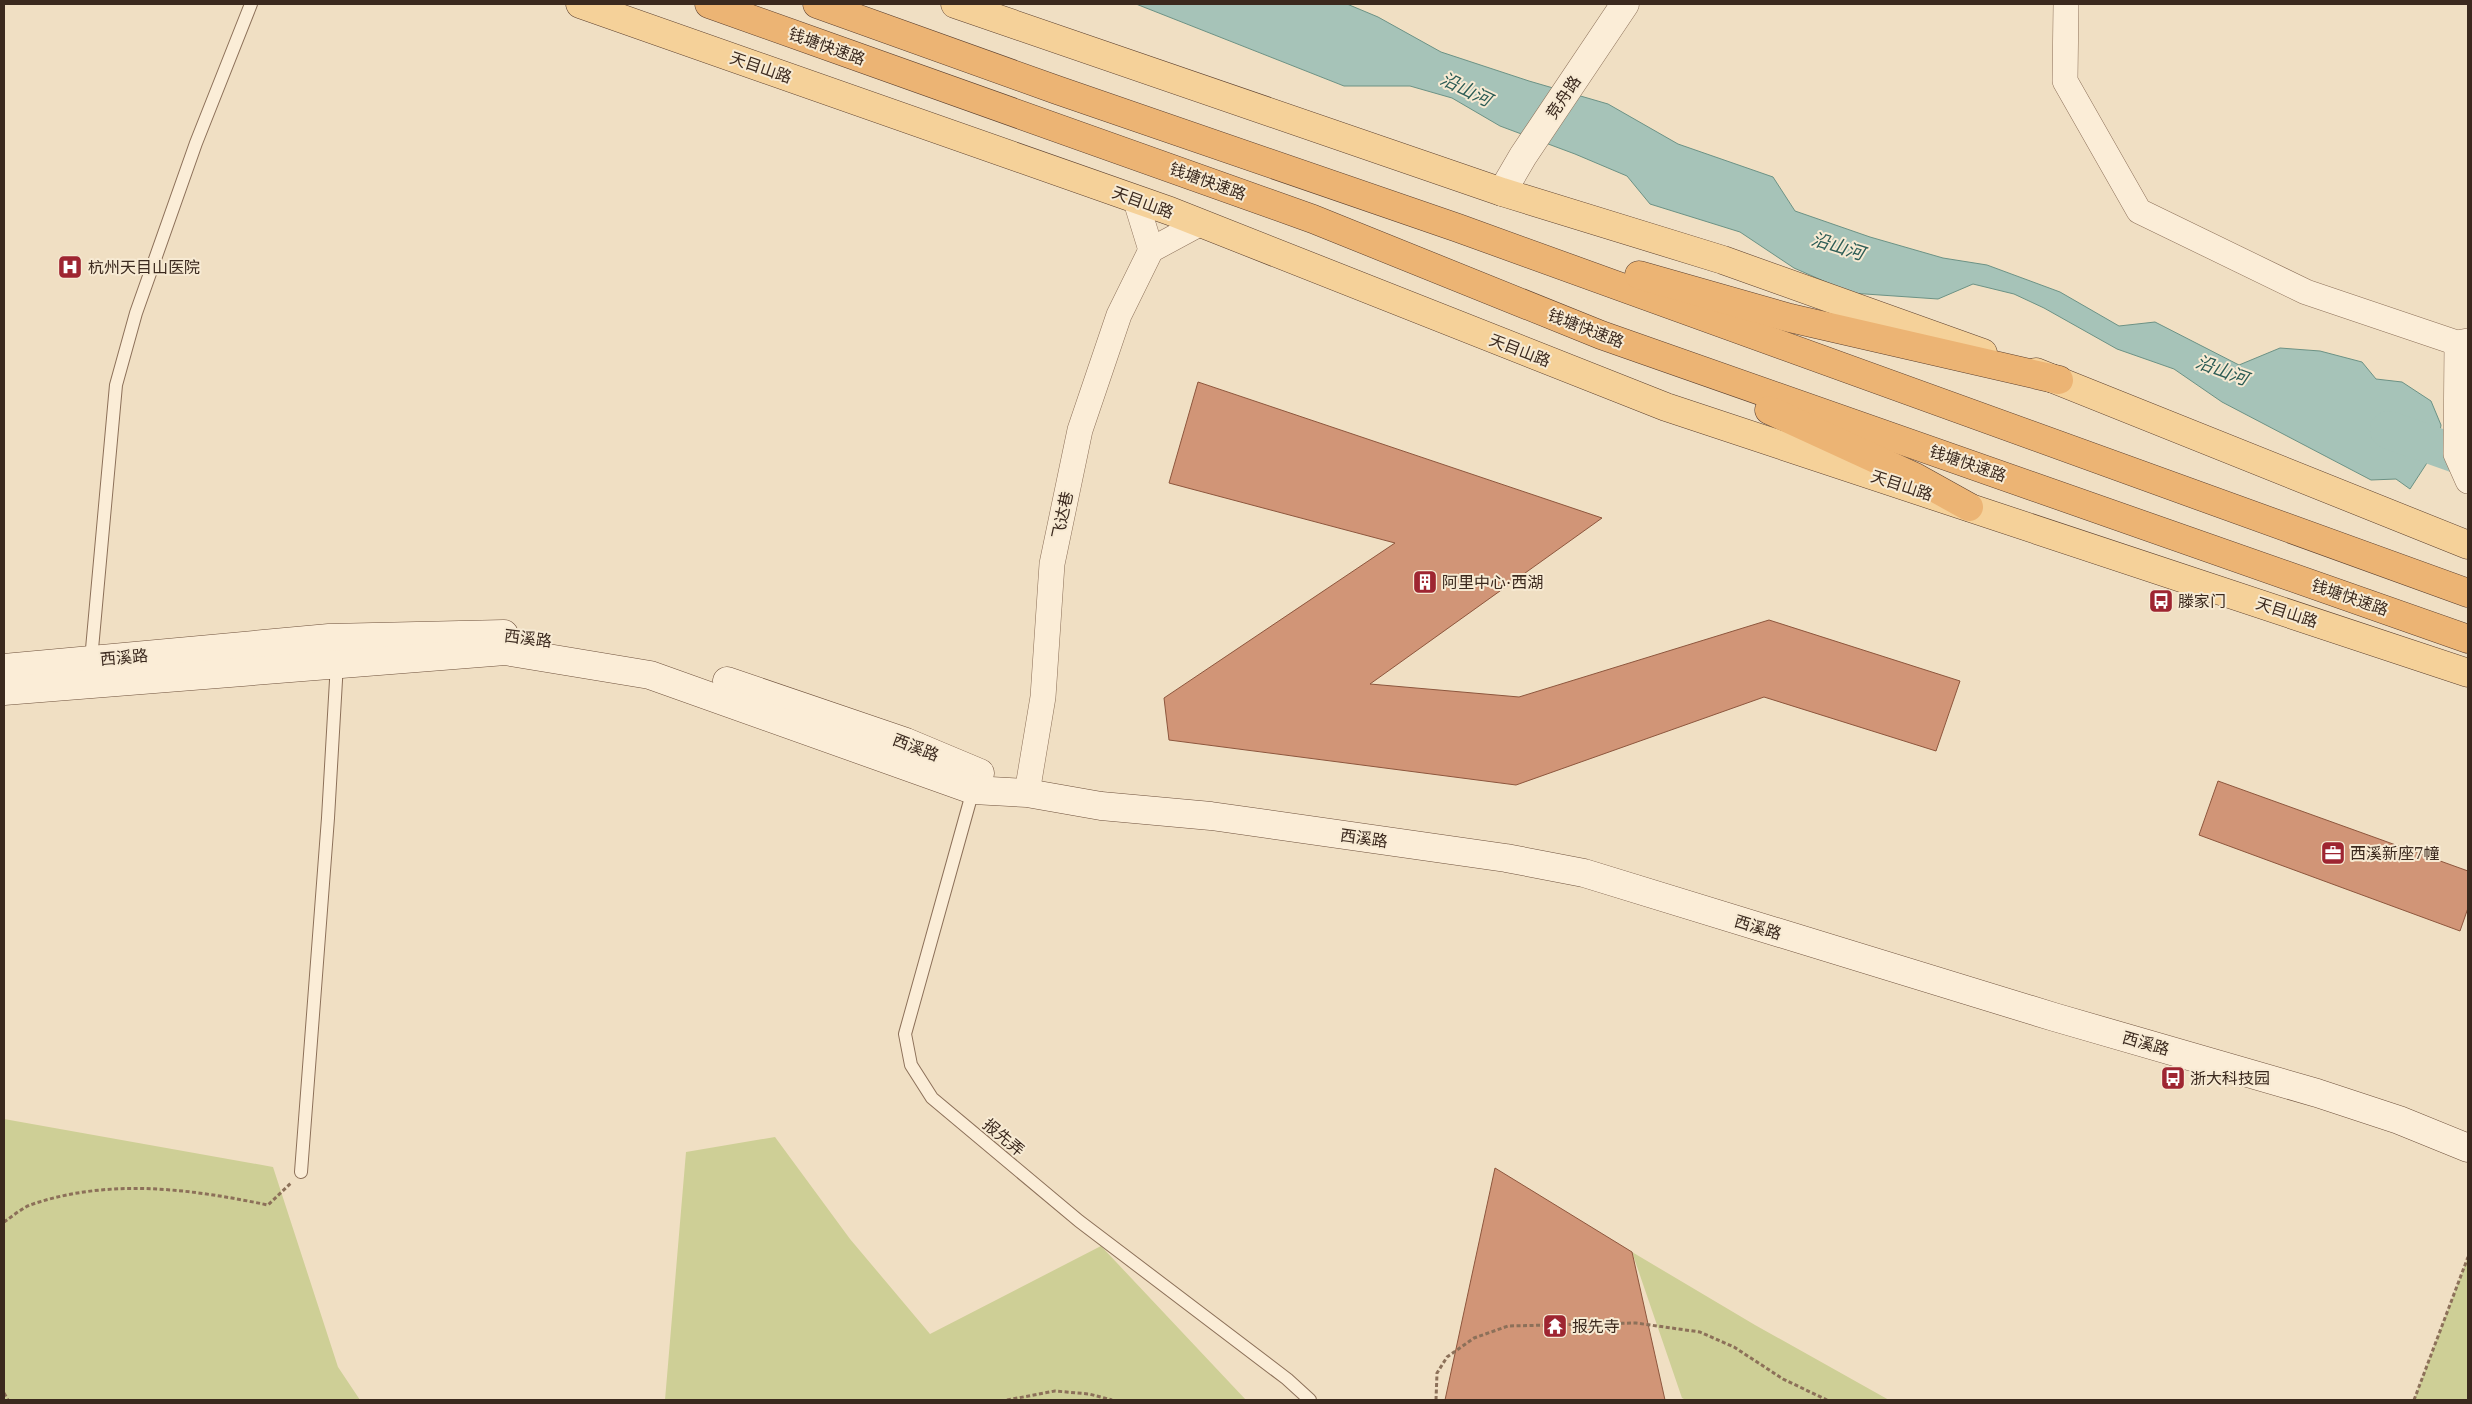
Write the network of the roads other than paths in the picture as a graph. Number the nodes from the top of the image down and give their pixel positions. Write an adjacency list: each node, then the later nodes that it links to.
1 (251, 4): 21 (lane)
2 (580, 4): 9 (main road, 天目山路)
3 (709, 4): 13 (highway, 钱塘快速路)
4 (817, 4): 11 (highway)
5 (955, 4): 8 (main road)
6 (1625, 4): 8 (main road, 竞舟路)
7 (2066, 4): 14 (street)
8 (1502, 192): 15 (main road)
9 (1135, 198): 10 (main road, 天目山路); 12 (street)
10 (1201, 223): 12 (street); 17 (main road, 天目山路)
11 (1458, 228): 15 (highway); 19 (highway)
12 (1151, 250): 27 (street, 飞达巷)
13 (1601, 334): 17 (highway); 20 (highway, 钱塘快速路)
14 (2463, 342): 16 (street)
15 (2059, 380): 18 (main road)
16 (2468, 480)
17 (1969, 507): 24 (main road, 天目山路)
18 (2468, 545)
19 (2468, 593)
20 (2468, 639)
21 (91, 660): 23 (main road, 西溪路); 27 (main road, 西溪路)
22 (337, 663): 25 (main road, 西溪路); 26 (main road, 西溪路); 29 (lane)
23 (4, 668)
24 (2468, 673)
25 (4, 691)
26 (973, 790): 27 (main road, 西溪路); 30 (lane, 报先弄)
27 (1027, 793): 28 (main road, 西溪路)
28 (2468, 1148)
29 (301, 1172)
30 (1310, 1400)

